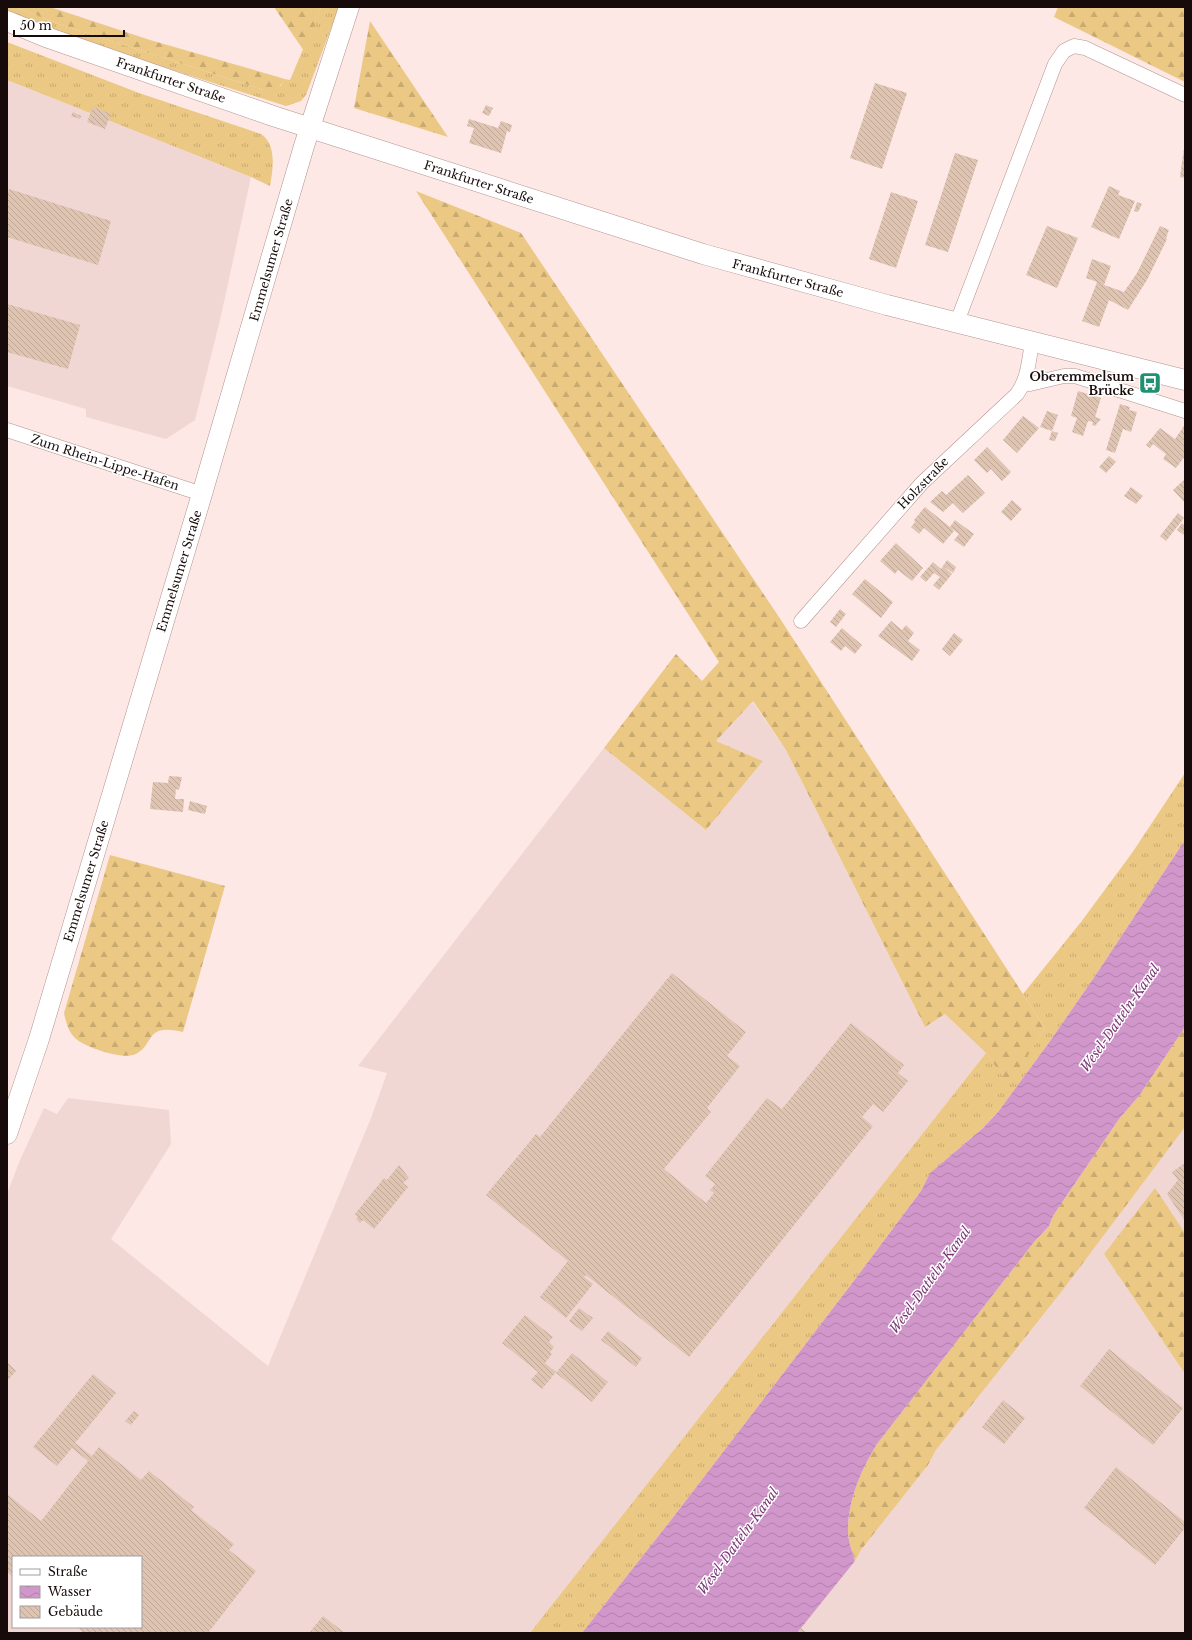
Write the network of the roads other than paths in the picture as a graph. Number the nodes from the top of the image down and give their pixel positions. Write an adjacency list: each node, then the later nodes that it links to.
1 (349, 7): 4 (main road, Emmelsumer Straße)
2 (7, 21): 4 (main road, Frankfurter Straße)
3 (1185, 95): 5 (street)
4 (311, 127): 5 (main road, Frankfurter Straße); 11 (main road, Emmelsumer Straße)
5 (957, 322): 6 (main road, Frankfurter Straße)
6 (1032, 342): 7 (main road, Frankfurter Straße); 8 (street, Holzstraße)
7 (1185, 380)
8 (1024, 383): 9 (street); 12 (street, Holzstraße)
9 (1185, 411)
10 (7, 430): 11 (street, Zum Rhein-Lippe-Hafen)
11 (202, 494): 13 (main road, Emmelsumer Straße)
12 (801, 621)
13 (7, 1134)

